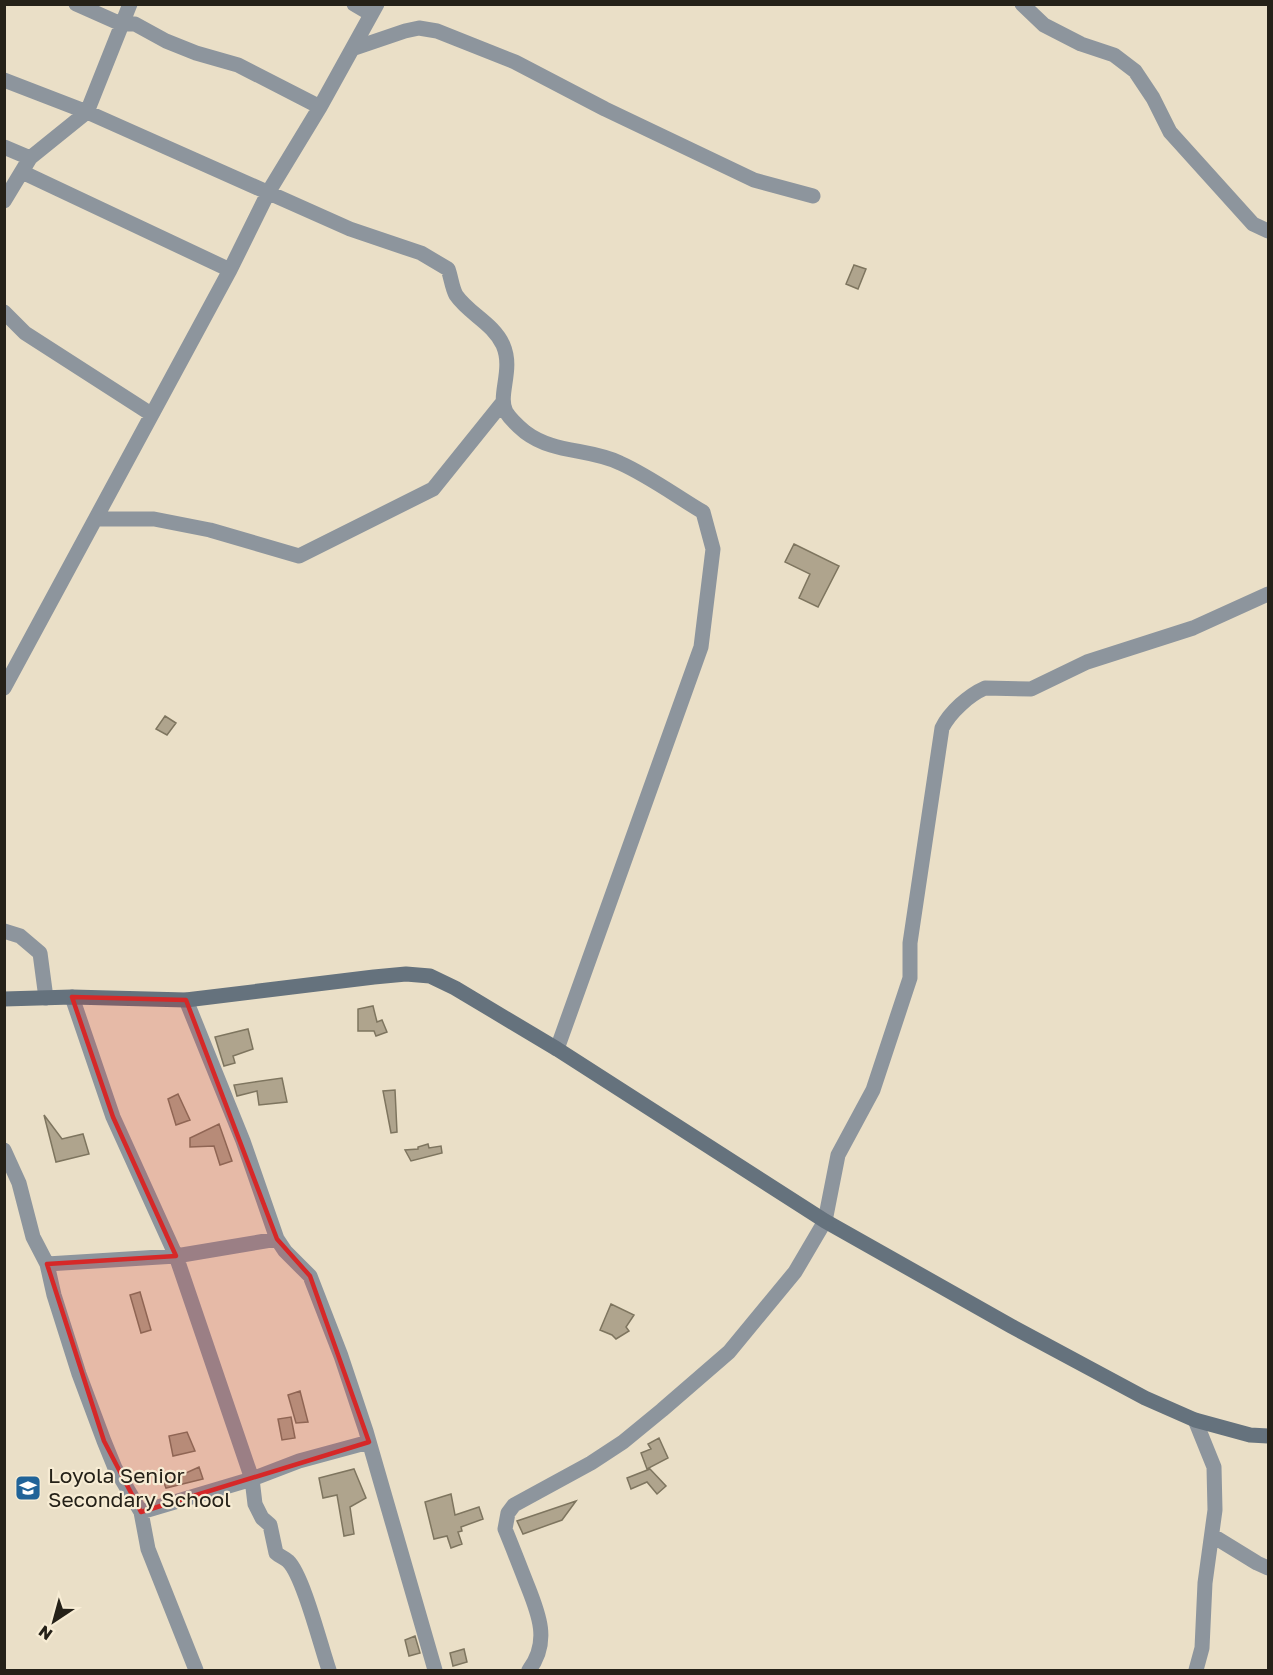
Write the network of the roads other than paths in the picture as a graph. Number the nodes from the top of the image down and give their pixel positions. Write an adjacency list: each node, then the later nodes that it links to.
1 (76, 4): 6 (street)
2 (130, 4): 6 (street)
3 (354, 4): 5 (street)
4 (1022, 4): 17 (street)
5 (374, 9): 7 (street)
6 (121, 24): 9 (street); 10 (street)
7 (352, 49): 9 (street); 15 (street)
8 (4, 80): 10 (street)
9 (320, 107): 14 (street)
10 (87, 112): 12 (street); 14 (street)
11 (4, 147): 12 (street)
12 (30, 158): 13 (street)
13 (22, 172): 16 (street); 18 (street)
14 (269, 191): 18 (street); 20 (street)
15 (813, 196)
16 (4, 201)
17 (1269, 231)
18 (230, 270): 21 (street)
19 (4, 312): 21 (street)
20 (503, 402): 22 (street); 30 (street)
21 (151, 414): 22 (street)
22 (96, 519): 24 (street)
23 (1269, 594): 32 (street)
24 (4, 688)
25 (4, 930): 27 (street)
26 (72, 997): 27 (main road); 29 (main road); 34 (street)
27 (46, 998): 28 (main road)
28 (4, 999)
29 (186, 1000): 30 (main road); 33 (street)
30 (557, 1049): 32 (main road)
31 (4, 1150): 35 (street)
32 (825, 1221): 36 (main road); 46 (street)
33 (277, 1239): 34 (street); 38 (street)
34 (176, 1256): 35 (street); 39 (street)
35 (47, 1264): 40 (street)
36 (1195, 1420): 37 (main road); 41 (street)
37 (1269, 1437)
38 (369, 1442): 39 (street); 45 (street)
39 (252, 1479): 40 (street); 44 (street)
40 (141, 1512): 43 (street)
41 (1213, 1536): 42 (street); 47 (street)
42 (1269, 1568)
43 (196, 1671)
44 (329, 1671)
45 (435, 1671)
46 (529, 1671)
47 (1196, 1671)

